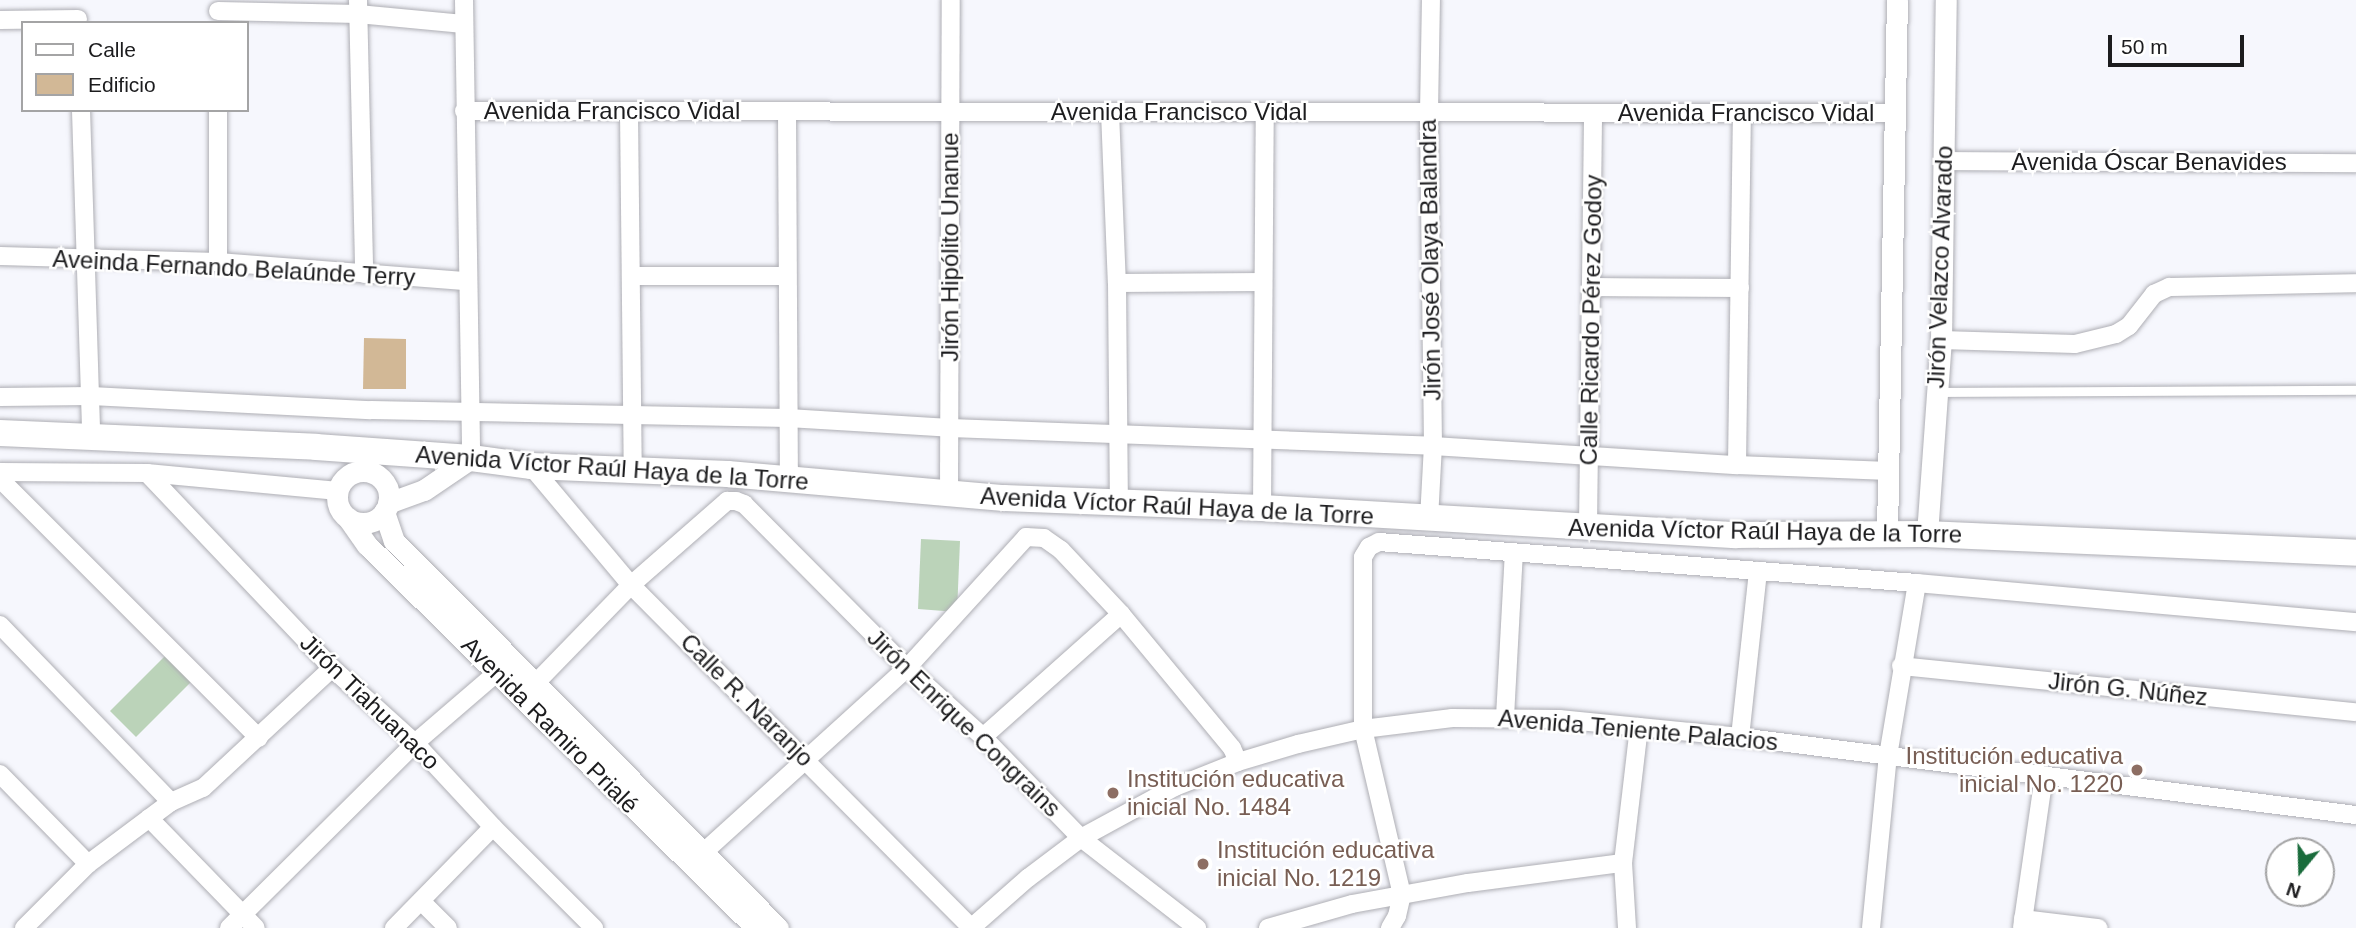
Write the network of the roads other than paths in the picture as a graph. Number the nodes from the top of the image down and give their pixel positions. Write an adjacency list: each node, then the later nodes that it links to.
1 (78, 0): 10 (street)
2 (464, 0): 11 (street)
3 (951, 0): 17 (street, Jirón Hipólito Unanue)
4 (1431, 0): 20 (street, Jirón José Olaya Balandra)
5 (1897, 0): 23 (street, Jirón Velazco Alvarado)
6 (1946, 0): 24 (street, Jirón Velazco Alvarado)
7 (358, 7): 8 (street); 11 (street); 29 (street)
8 (218, 11)
9 (0, 20): 10 (street)
10 (78, 21)
11 (464, 24): 12 (street)
12 (464, 111): 13 (street, Avenida Francisco Vidal); 32 (street)
13 (629, 111): 14 (street, Avenida Francisco Vidal); 30 (street)
14 (787, 111): 17 (street, Avenida Francisco Vidal); 31 (street)
15 (81, 112): 27 (street)
16 (218, 112): 28 (street)
17 (951, 112): 18 (street, Avenida Francisco Vidal); 46 (street, Jirón Hipólito Unanue)
18 (1110, 112): 19 (street, Avenida Francisco Vidal); 34 (street)
19 (1265, 112): 20 (street, Avenida Francisco Vidal); 33 (street)
20 (1429, 112): 21 (street, Avenida Francisco Vidal); 51 (street, Jirón José Olaya Balandra)
21 (1593, 113): 22 (street, Avenida Francisco Vidal); 36 (street, Calle Ricardo Pérez Godoy)
22 (1742, 113): 23 (street, Avenida Francisco Vidal); 37 (street)
23 (1895, 113): 59 (street, Jirón Velazco Alvarado)
24 (1943, 161): 25 (street, Avenida Óscar Benavides); 38 (street, Jirón Velazco Alvarado)
25 (2356, 163)
26 (0, 256): 27 (street, Aveinda Fernando Belaúnde Terry)
27 (86, 258): 28 (street, Aveinda Fernando Belaúnde Terry); 41 (street)
28 (218, 262): 29 (street, Aveinda Fernando Belaúnde Terry)
29 (364, 274): 32 (street, Aveinda Fernando Belaúnde Terry)
30 (631, 276): 31 (street); 44 (street)
31 (787, 276): 45 (street)
32 (467, 281): 43 (street)
33 (1263, 282): 34 (street); 50 (street)
34 (1117, 283): 48 (street)
35 (2356, 283): 38 (street)
36 (1591, 287): 37 (street); 54 (street, Calle Ricardo Pérez Godoy)
37 (1740, 288): 56 (street)
38 (1941, 340): 40 (street, Jirón Velazco Alvarado)
39 (2356, 390): 40 (lane)
40 (1937, 392): 73 (street, Jirón Velazco Alvarado)
41 (91, 396): 42 (street, Avenida Víctor Raúl Haya de la Torre); 43 (street, Avenida Víctor Raúl Haya de la Torre); 49 (street)
42 (0, 397)
43 (470, 412): 44 (street, Avenida Víctor Raúl Haya de la Torre); 55 (street)
44 (632, 415): 45 (street, Avenida Víctor Raúl Haya de la Torre); 58 (street)
45 (788, 418): 46 (street, Avenida Víctor Raúl Haya de la Torre); 63 (street)
46 (950, 428): 48 (street, Avenida Víctor Raúl Haya de la Torre); 65 (street, Jirón Hipólito Unanue)
47 (0, 433): 49 (main road, Avenida Víctor Raúl Haya de la Torre)
48 (1118, 434): 50 (street, Avenida Víctor Raúl Haya de la Torre); 67 (street)
49 (91, 436): 52 (main road, Avenida Víctor Raúl Haya de la Torre)
50 (1262, 439): 51 (street, Avenida Víctor Raúl Haya de la Torre); 68 (street)
51 (1433, 446): 54 (street, Avenida Víctor Raúl Haya de la Torre); 70 (street, Jirón José Olaya Balandra)
52 (344, 449): 53 (main road, Avenida Víctor Raúl Haya de la Torre); 64 (street)
53 (388, 453): 55 (main road, Avenida Víctor Raúl Haya de la Torre); 66 (street, Avenida Ramiro Prialé)
54 (1589, 455): 56 (street, Avenida Víctor Raúl Haya de la Torre); 71 (street, Calle Ricardo Pérez Godoy)
55 (471, 458): 57 (main road, Avenida Víctor Raúl Haya de la Torre); 66 (street)
56 (1737, 465): 59 (street, Avenida Víctor Raúl Haya de la Torre)
57 (531, 466): 58 (main road, Avenida Víctor Raúl Haya de la Torre); 78 (street, Calle R. Naranjo)
58 (633, 469): 63 (main road, Avenida Víctor Raúl Haya de la Torre)
59 (1889, 471): 72 (street, Jirón Velazco Alvarado)
60 (0, 472): 61 (street)
61 (147, 473): 64 (street); 84 (street, Jirón Tiahuanaco)
62 (0, 479): 93 (street)
63 (789, 480): 65 (main road, Avenida Víctor Raúl Haya de la Torre)
64 (340, 486): 66 (street); 69 (street)
65 (949, 493): 67 (main road, Avenida Víctor Raúl Haya de la Torre)
66 (386, 499): 69 (street); 82 (street, Avenida Ramiro Prialé)
67 (1119, 502): 68 (main road, Avenida Víctor Raúl Haya de la Torre)
68 (1262, 508): 70 (main road, Avenida Víctor Raúl Haya de la Torre)
69 (348, 518): 82 (street, Avenida Ramiro Prialé)
70 (1429, 519): 71 (main road, Avenida Víctor Raúl Haya de la Torre)
71 (1588, 527): 72 (main road, Avenida Víctor Raúl Haya de la Torre)
72 (1887, 533): 73 (main road, Avenida Víctor Raúl Haya de la Torre)
73 (1927, 534): 75 (main road, Avenida Víctor Raúl Haya de la Torre)
74 (1514, 553): 76 (street); 88 (street); 90 (street)
75 (2356, 553)
76 (1758, 571): 77 (street); 92 (street)
77 (1917, 583): 80 (street); 83 (street)
78 (631, 585): 85 (street, Jirón Enrique Congrains); 86 (street); 96 (street, Calle R. Naranjo)
79 (1121, 614): 85 (street); 91 (street); 97 (street)
80 (2356, 622)
81 (0, 625): 100 (street)
82 (505, 666): 86 (street, Avenida Ramiro Prialé); 94 (street)
83 (1901, 666): 87 (street, Jirón G. Núñez); 95 (street)
84 (332, 668): 93 (street); 94 (street, Jirón Tiahuanaco)
85 (907, 668): 91 (street, Jirón Enrique Congrains); 96 (street)
86 (530, 690): 105 (street, Avenida Ramiro Prialé)
87 (2356, 712)
88 (1506, 717): 89 (street, Avenida Teniente Palacios); 90 (street, Avenida Teniente Palacios)
89 (1639, 727): 92 (street, Avenida Teniente Palacios); 107 (street)
90 (1363, 729): 97 (street, Avenida Teniente Palacios); 108 (street)
91 (983, 737): 104 (street, Jirón Enrique Congrains)
92 (1740, 737): 95 (street, Avenida Teniente Palacios)
93 (259, 738): 100 (street)
94 (415, 743): 103 (street, Jirón Tiahuanaco); 110 (street)
95 (1888, 757): 99 (street, Avenida Teniente Palacios); 125 (street)
96 (807, 760): 105 (street); 120 (street, Calle R. Naranjo)
97 (1238, 762): 104 (street, Avenida Teniente Palacios)
98 (0, 774): 106 (street)
99 (2043, 776): 101 (street, Avenida Teniente Palacios); 111 (street)
100 (172, 803): 102 (street)
101 (2356, 816)
102 (149, 818): 106 (street); 110 (street)
103 (493, 827): 109 (street); 117 (street, Jirón Tiahuanaco)
104 (1082, 838): 120 (street, Avenida Teniente Palacios); 121 (street, Jirón Enrique Congrains)
105 (696, 859): 118 (street, Avenida Ramiro Prialé); 119 (street, Avenida Ramiro Prialé)
106 (88, 863): 112 (street)
107 (1623, 863): 108 (street); 124 (street)
108 (1402, 895): 122 (street); 123 (street)
109 (421, 901): 115 (street); 116 (street)
110 (242, 914): 113 (street); 114 (street)
111 (2023, 924): 126 (street)
112 (24, 928)
113 (229, 928)
114 (256, 928)
115 (394, 928)
116 (448, 928)
117 (594, 928)
118 (756, 928)
119 (778, 928)
120 (971, 928)
121 (1197, 928)
122 (1268, 928)
123 (1390, 928)
124 (1627, 928)
125 (1871, 928)
126 (2098, 928)

